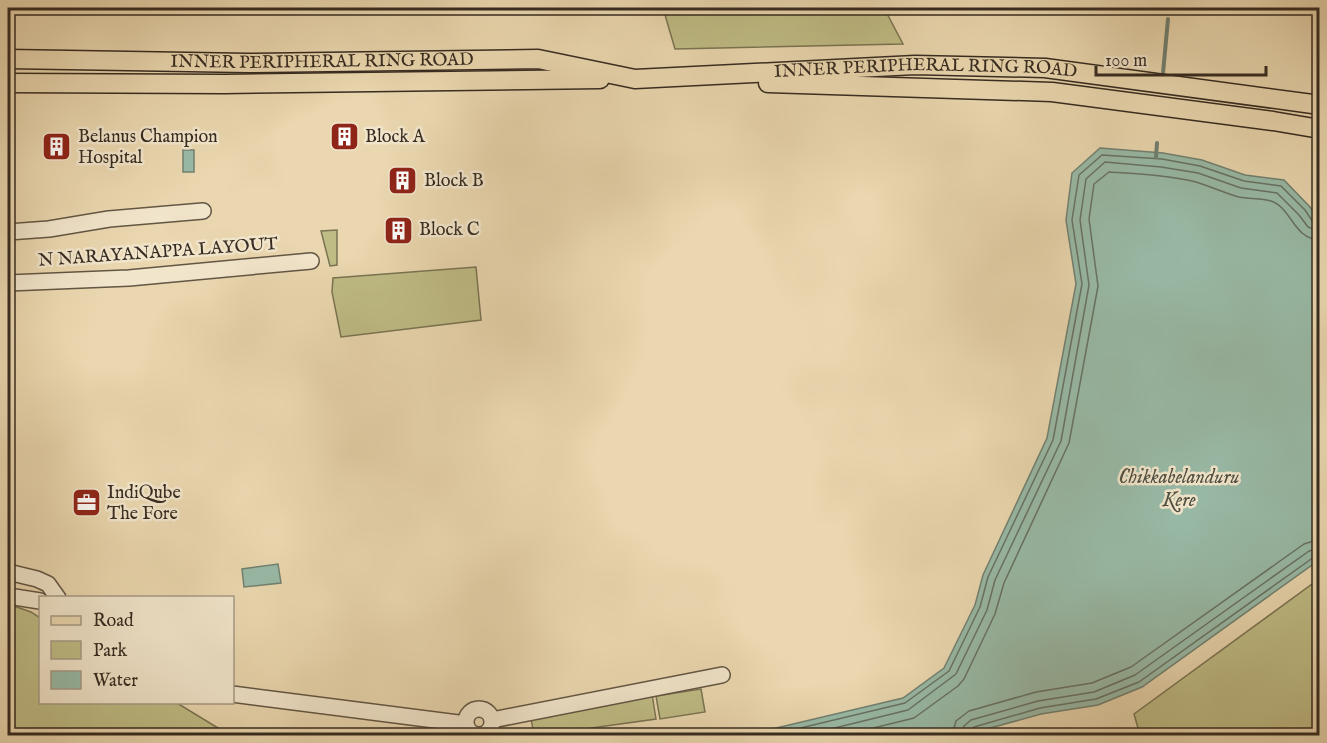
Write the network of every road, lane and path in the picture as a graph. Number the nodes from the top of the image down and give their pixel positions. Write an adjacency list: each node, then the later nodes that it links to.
1 (8, 59): 2 (main road, INNER PERIPHERAL RING ROAD)
2 (635, 79): 3 (main road, INNER PERIPHERAL RING ROAD); 4 (main road, INNER PERIPHERAL RING ROAD); 5 (main road, INNER PERIPHERAL RING ROAD)
3 (8, 83)
4 (1320, 105)
5 (1320, 129)
6 (203, 211): 7 (street)
7 (8, 231)
8 (311, 261): 9 (street, N NARAYANAPPA LAYOUT)
9 (8, 283)
10 (8, 572): 12 (street)
11 (8, 596): 13 (street)
12 (55, 596)
13 (39, 601)
14 (722, 675): 15 (street)
15 (234, 694)

